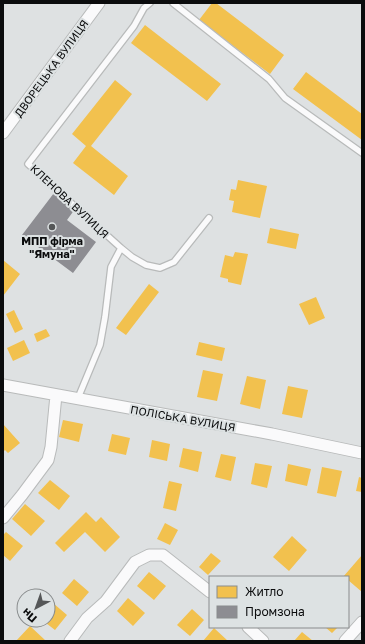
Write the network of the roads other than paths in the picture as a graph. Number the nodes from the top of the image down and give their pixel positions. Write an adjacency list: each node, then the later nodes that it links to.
1 (99, 3): 4 (street, ДВОРЕЦЬКА ВУЛИЦЯ)
2 (150, 3): 7 (lane, КЛЕНОВА ВУЛИЦЯ)
3 (173, 3): 5 (lane)
4 (3, 133)
5 (362, 153)
6 (209, 218): 7 (lane, КЛЕНОВА ВУЛИЦЯ)
7 (121, 248): 10 (lane)
8 (3, 386): 9 (street, ПОЛІСЬКА ВУЛИЦЯ)
9 (56, 395): 10 (street, ПОЛІСЬКА ВУЛИЦЯ); 12 (street)
10 (78, 398): 11 (street, ПОЛІСЬКА ВУЛИЦЯ)
11 (362, 453)
12 (3, 518)
13 (209, 591): 16 (street)
14 (362, 622): 18 (street)
15 (249, 628): 17 (street)
16 (72, 640)
17 (263, 641)
18 (345, 641)

